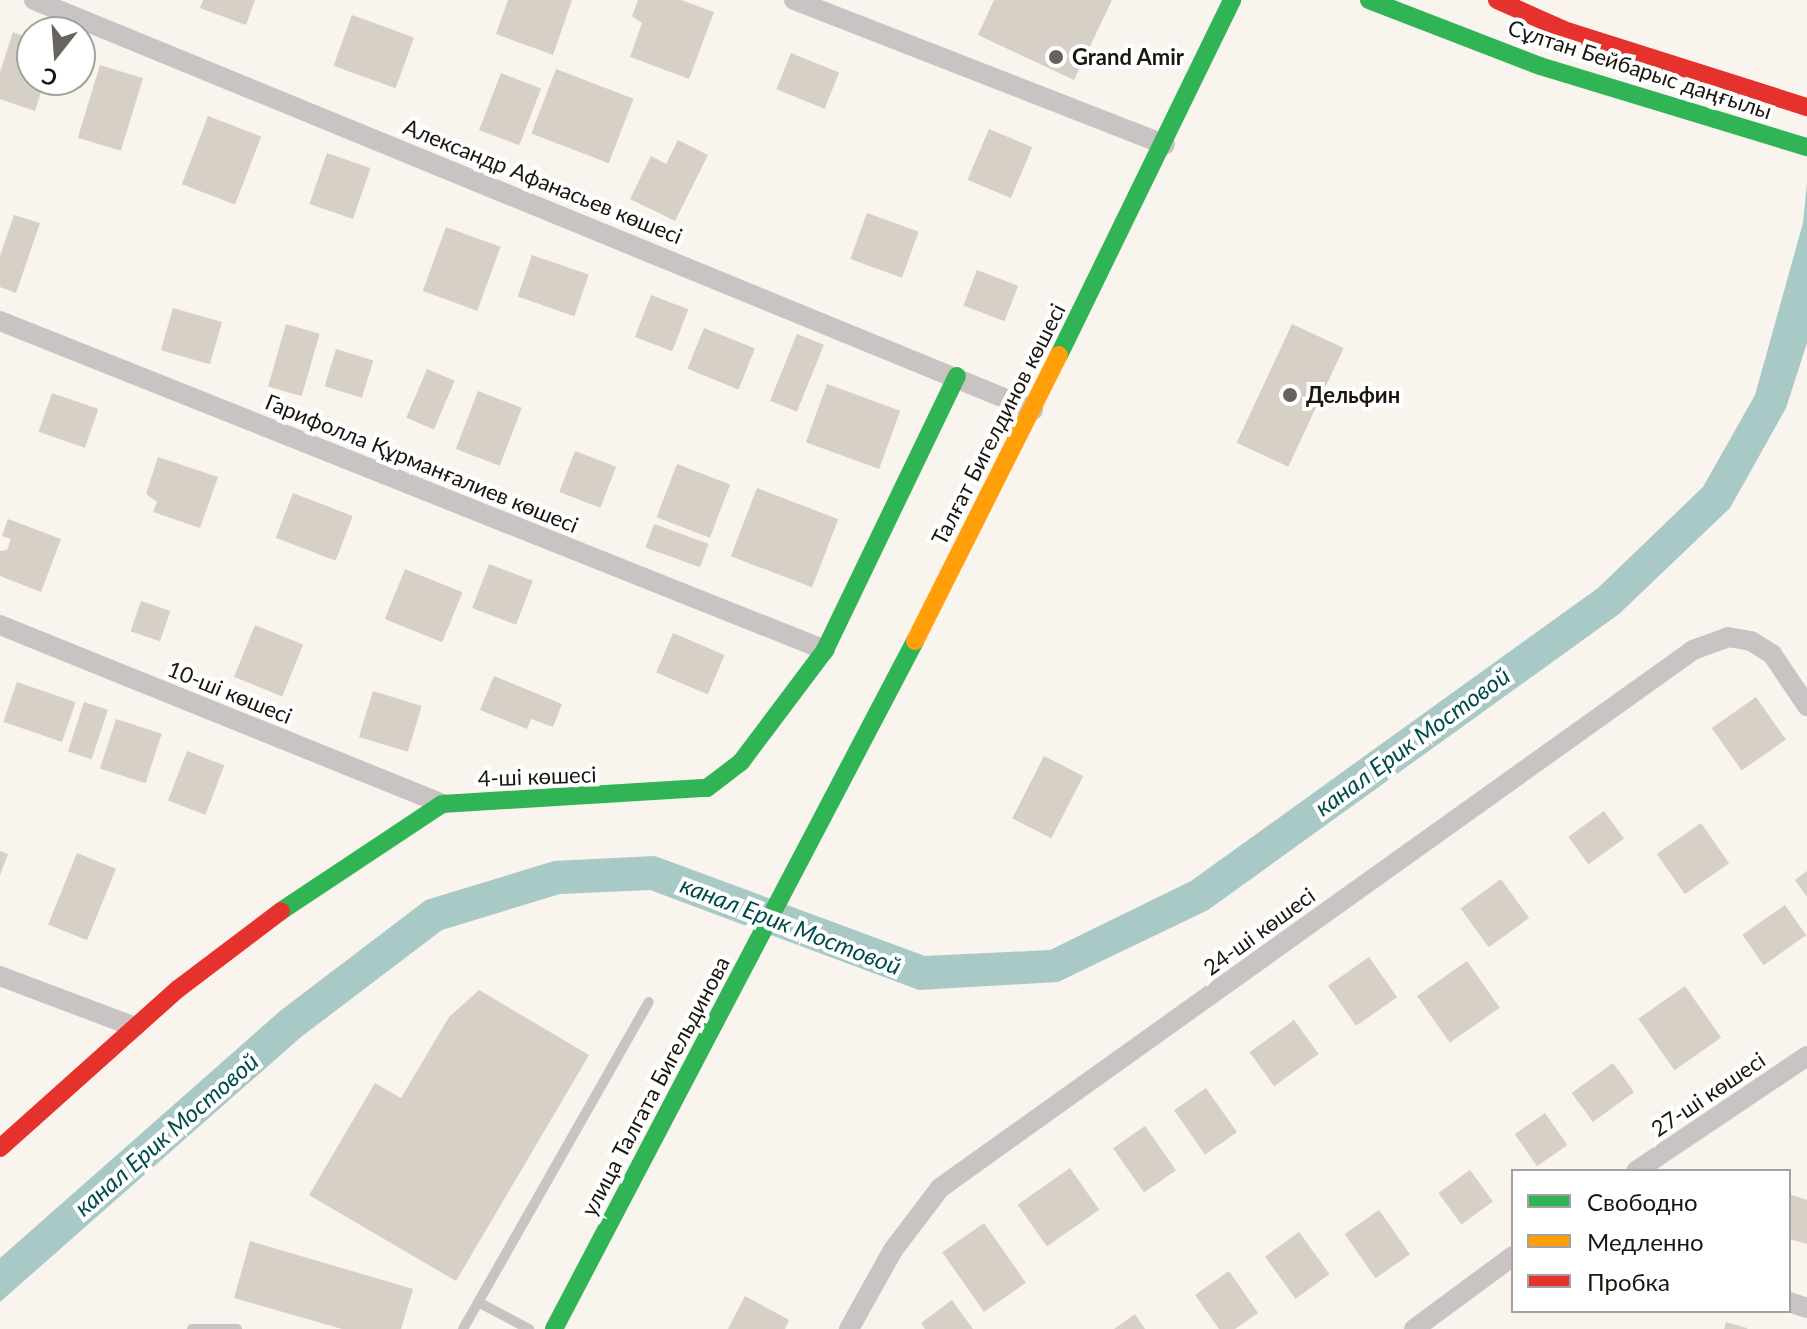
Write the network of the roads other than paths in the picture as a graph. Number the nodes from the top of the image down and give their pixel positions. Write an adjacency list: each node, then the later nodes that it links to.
1 (34, 0): 11 (street, Александр Афанасьев көшесі)
2 (794, 0): 8 (street)
3 (1241, 0): 6 (main road, Талғат Бигелдинов көшесі)
4 (1369, 0): 9 (main road, Сұлтан Бейбарыс даңғылы)
5 (1497, 0): 7 (main road, Сұлтан Бейбарыс даңғылы)
6 (1228, 5): 8 (main road, Талғат Бигелдинов көшесі)
7 (1807, 107)
8 (1165, 145): 12 (main road, Талғат Бигелдинов көшесі)
9 (1807, 147)
10 (0, 321): 14 (street, Гарифолла Құрманғалиев көшесі)
11 (957, 376): 12 (street, Александр Афанасьев көшесі); 14 (main road, 4-ші көшесі)
12 (1033, 410): 17 (main road, Талғат Бигелдинов көшесі)
13 (0, 625): 16 (street, 10-ші көшесі)
14 (825, 650): 16 (main road, 4-ші көшесі)
15 (1807, 706): 31 (street, 24-ші көшесі)
16 (442, 804): 20 (main road)
17 (798, 865): 30 (main road, улица Талгата Бигельдинова)
18 (0, 976): 20 (street)
19 (649, 1002): 25 (lane)
20 (135, 1027): 22 (main road)
21 (1807, 1056): 23 (street, 27-ші көшесі)
22 (0, 1148)
23 (1639, 1169)
24 (1511, 1257): 32 (street)
25 (478, 1302): 28 (lane); 29 (lane)
26 (192, 1329): 27 (lane)
27 (237, 1329)
28 (463, 1329)
29 (529, 1329)
30 (554, 1329)
31 (849, 1329)
32 (1414, 1329)

